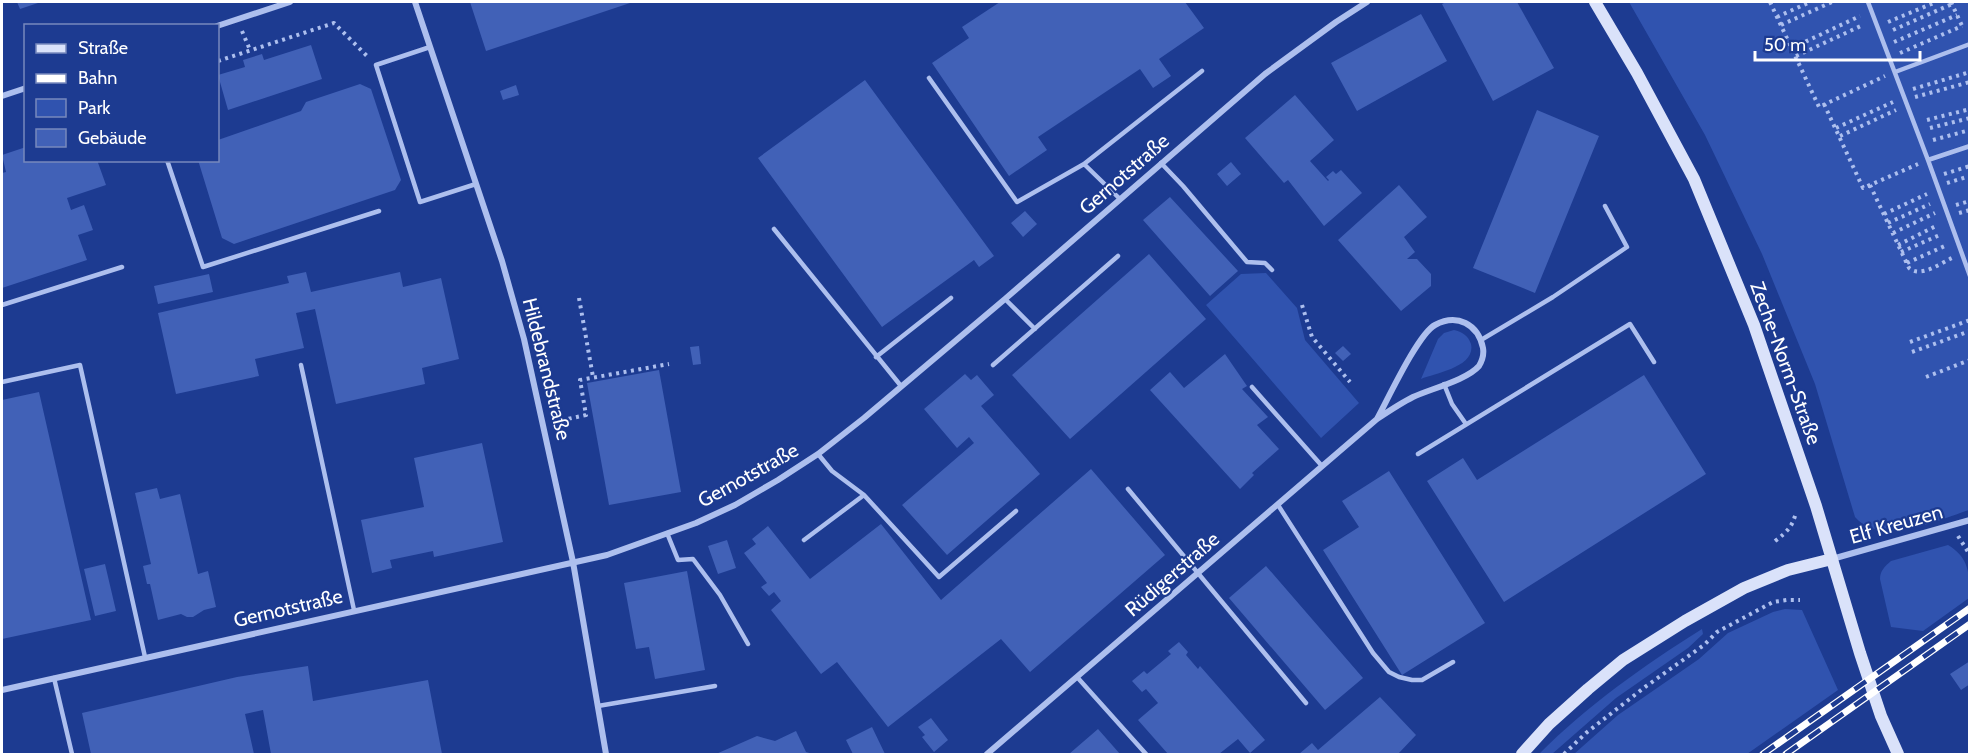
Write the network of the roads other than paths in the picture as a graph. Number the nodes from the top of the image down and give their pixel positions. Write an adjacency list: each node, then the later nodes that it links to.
1 (290, 2): 6 (street)
2 (415, 2): 8 (street, Hildebrandstraße)
3 (1367, 2): 18 (street, Gernotstraße)
4 (1595, 2): 53 (main road, Zeche-Norm-Straße)
5 (1868, 2): 10 (lane)
6 (219, 26)
7 (1970, 44): 10 (lane)
8 (430, 47): 19 (street, Hildebrandstraße); 19 (lane)
9 (1202, 71): 17 (lane)
10 (1895, 72): 15 (lane)
11 (929, 78): 17 (lane)
12 (24, 89): 13 (street)
13 (2, 96)
14 (1970, 146): 15 (lane)
15 (1928, 160): 27 (lane)
16 (168, 162): 22 (lane)
17 (1084, 164): 20 (lane)
18 (1161, 164): 20 (street, Gernotstraße); 26 (lane)
19 (476, 184): 54 (street, Hildebrandstraße)
20 (1120, 199): 29 (street, Gernotstraße)
21 (1605, 206): 32 (lane)
22 (379, 211)
23 (774, 230): 33 (lane)
24 (1118, 256): 31 (lane)
25 (122, 267): 30 (lane)
26 (1272, 270)
27 (1970, 276)
28 (951, 298): 33 (lane)
29 (1005, 299): 31 (lane); 39 (street, Gernotstraße)
30 (2, 305)
31 (1035, 329): 36 (lane)
32 (1481, 340): 38 (street, Rüdigerstraße); 41 (street, Rüdigerstraße)
33 (876, 357): 39 (lane)
34 (1654, 362): 42 (lane)
35 (301, 365): 56 (lane)
36 (993, 366)
37 (2, 382): 58 (lane)
38 (1444, 384): 41 (street, Rüdigerstraße); 42 (lane)
39 (901, 386): 43 (street, Gernotstraße)
40 (1252, 387): 45 (lane)
41 (1377, 418): 45 (street, Rüdigerstraße)
42 (1466, 424): 44 (lane)
43 (818, 454): 47 (lane); 51 (street, Gernotstraße)
44 (1418, 454)
45 (1322, 466): 48 (street, Rüdigerstraße)
46 (1128, 489): 55 (lane)
47 (864, 495): 49 (lane); 52 (lane)
48 (1278, 505): 55 (street, Rüdigerstraße); 59 (lane)
49 (1016, 511)
50 (1970, 520): 53 (street, Elf Kreuzen)
51 (667, 533): 54 (street, Gernotstraße); 57 (lane)
52 (804, 540)
53 (1832, 559): 70 (main road); 71 (main road, Zeche-Norm-Straße)
54 (573, 562): 56 (street, Gernotstraße); 65 (street, Hildebrandstraße)
55 (1198, 573): 60 (street, Rüdigerstraße); 64 (lane)
56 (354, 610): 58 (street, Gernotstraße)
57 (748, 644)
58 (145, 657): 61 (street, Gernotstraße)
59 (1453, 662)
60 (1077, 677): 68 (street, Rüdigerstraße); 69 (lane)
61 (54, 678): 63 (street, Gernotstraße); 66 (lane)
62 (716, 686): 65 (lane)
63 (2, 690)
64 (1306, 703)
65 (598, 706): 67 (street, Hildebrandstraße)
66 (72, 754)
67 (606, 754)
68 (987, 754)
69 (1146, 754)
70 (1522, 754)
71 (1898, 754)

